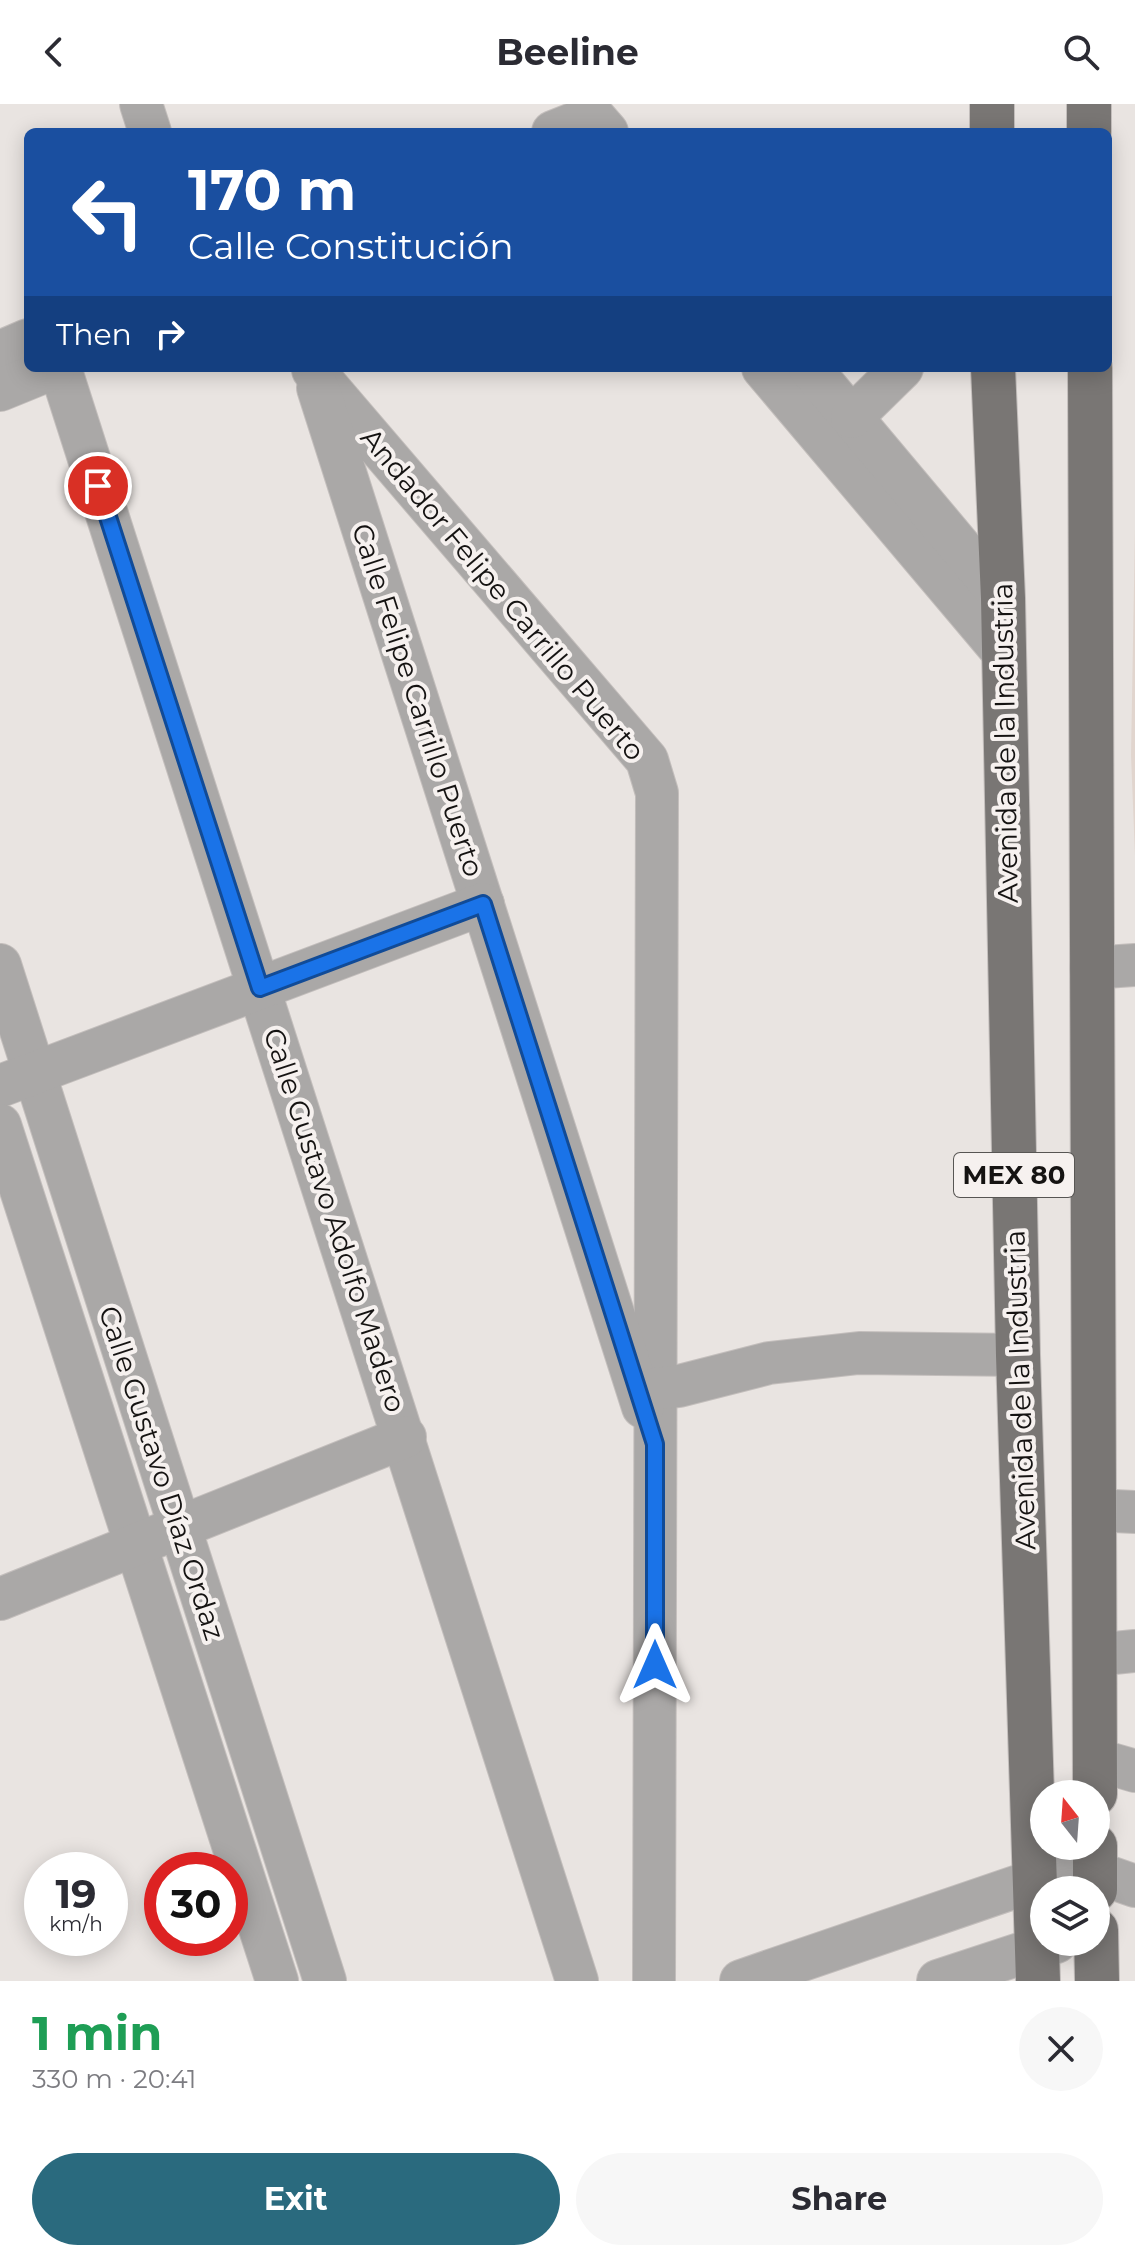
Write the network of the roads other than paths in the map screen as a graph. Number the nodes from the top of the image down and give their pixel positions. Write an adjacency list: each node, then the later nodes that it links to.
1 (141, 104): 5 (street)
2 (992, 104): 7 (main road)
3 (1089, 104): 8 (main road)
4 (593, 121): 6 (street)
5 (149, 128)
6 (568, 128)
7 (992, 128)
8 (1089, 128)
9 (24, 342): 10 (street)
10 (0, 352)
11 (44, 372): 20 (street)
12 (61, 372): 28 (street, Calle Gustavo Adolfo Madero)
13 (313, 372): 24 (street, Calle Felipe Carrillo Puerto)
14 (315, 372): 29 (street, Andador Felipe Carrillo Puerto)
15 (766, 372): 23 (street)
16 (813, 372): 21 (street)
17 (898, 372): 21 (street)
18 (993, 372): 22 (main road, Avenida de la Industria / MEX 80)
19 (1090, 372): 27 (main road, MEX 80)
20 (0, 390)
21 (852, 417): 22 (street)
22 (1003, 598): 23 (main road, Avenida de la Industria / MEX 80)
23 (1002, 651): 32 (main road, Avenida de la Industria / MEX 80)
24 (483, 904): 28 (street); 35 (street, Calle Felipe Carrillo Puerto)
25 (0, 965): 30 (street, Calle Gustavo Díaz Ordaz)
26 (1135, 965): 27 (street)
27 (1091, 968): 36 (main road, MEX 80)
28 (260, 988): 30 (street); 34 (street, Calle Gustavo Adolfo Madero)
29 (656, 1074): 33 (street, Calle Felipe Carrillo Puerto)
30 (17, 1079): 37 (street, Calle Gustavo Díaz Ordaz)
31 (0, 1125): 38 (street, Calle Gustavo Díaz Ordaz)
32 (1018, 1355): 33 (street); 43 (main road, Avenida de la Industria / MEX 80)
33 (655, 1389): 35 (street, Calle Felipe Carrillo Puerto)
34 (405, 1437): 37 (street); 53 (street, Calle Gustavo Adolfo Madero)
35 (655, 1444): 54 (street, Calle Felipe Carrillo Puerto)
36 (1114, 1511): 40 (main road, MEX 80)
37 (180, 1527): 38 (street); 52 (street, Calle Gustavo Díaz Ordaz)
38 (136, 1545): 39 (street); 51 (street, Calle Gustavo Díaz Ordaz)
39 (0, 1599)
40 (1114, 1653): 41 (main road, MEX 80)
41 (1108, 1775)
42 (1095, 1869): 44 (street); 46 (street)
43 (1036, 1876)
44 (1057, 1876)
45 (1030, 1882): 55 (street)
46 (1135, 1886)
47 (1135, 1896): 48 (street)
48 (1110, 1918)
49 (1096, 1956): 57 (main road)
50 (1044, 1957): 56 (street)
51 (277, 1981)
52 (325, 1981)
53 (577, 1981)
54 (654, 1981)
55 (741, 1981)
56 (938, 1981)
57 (1097, 1981)

